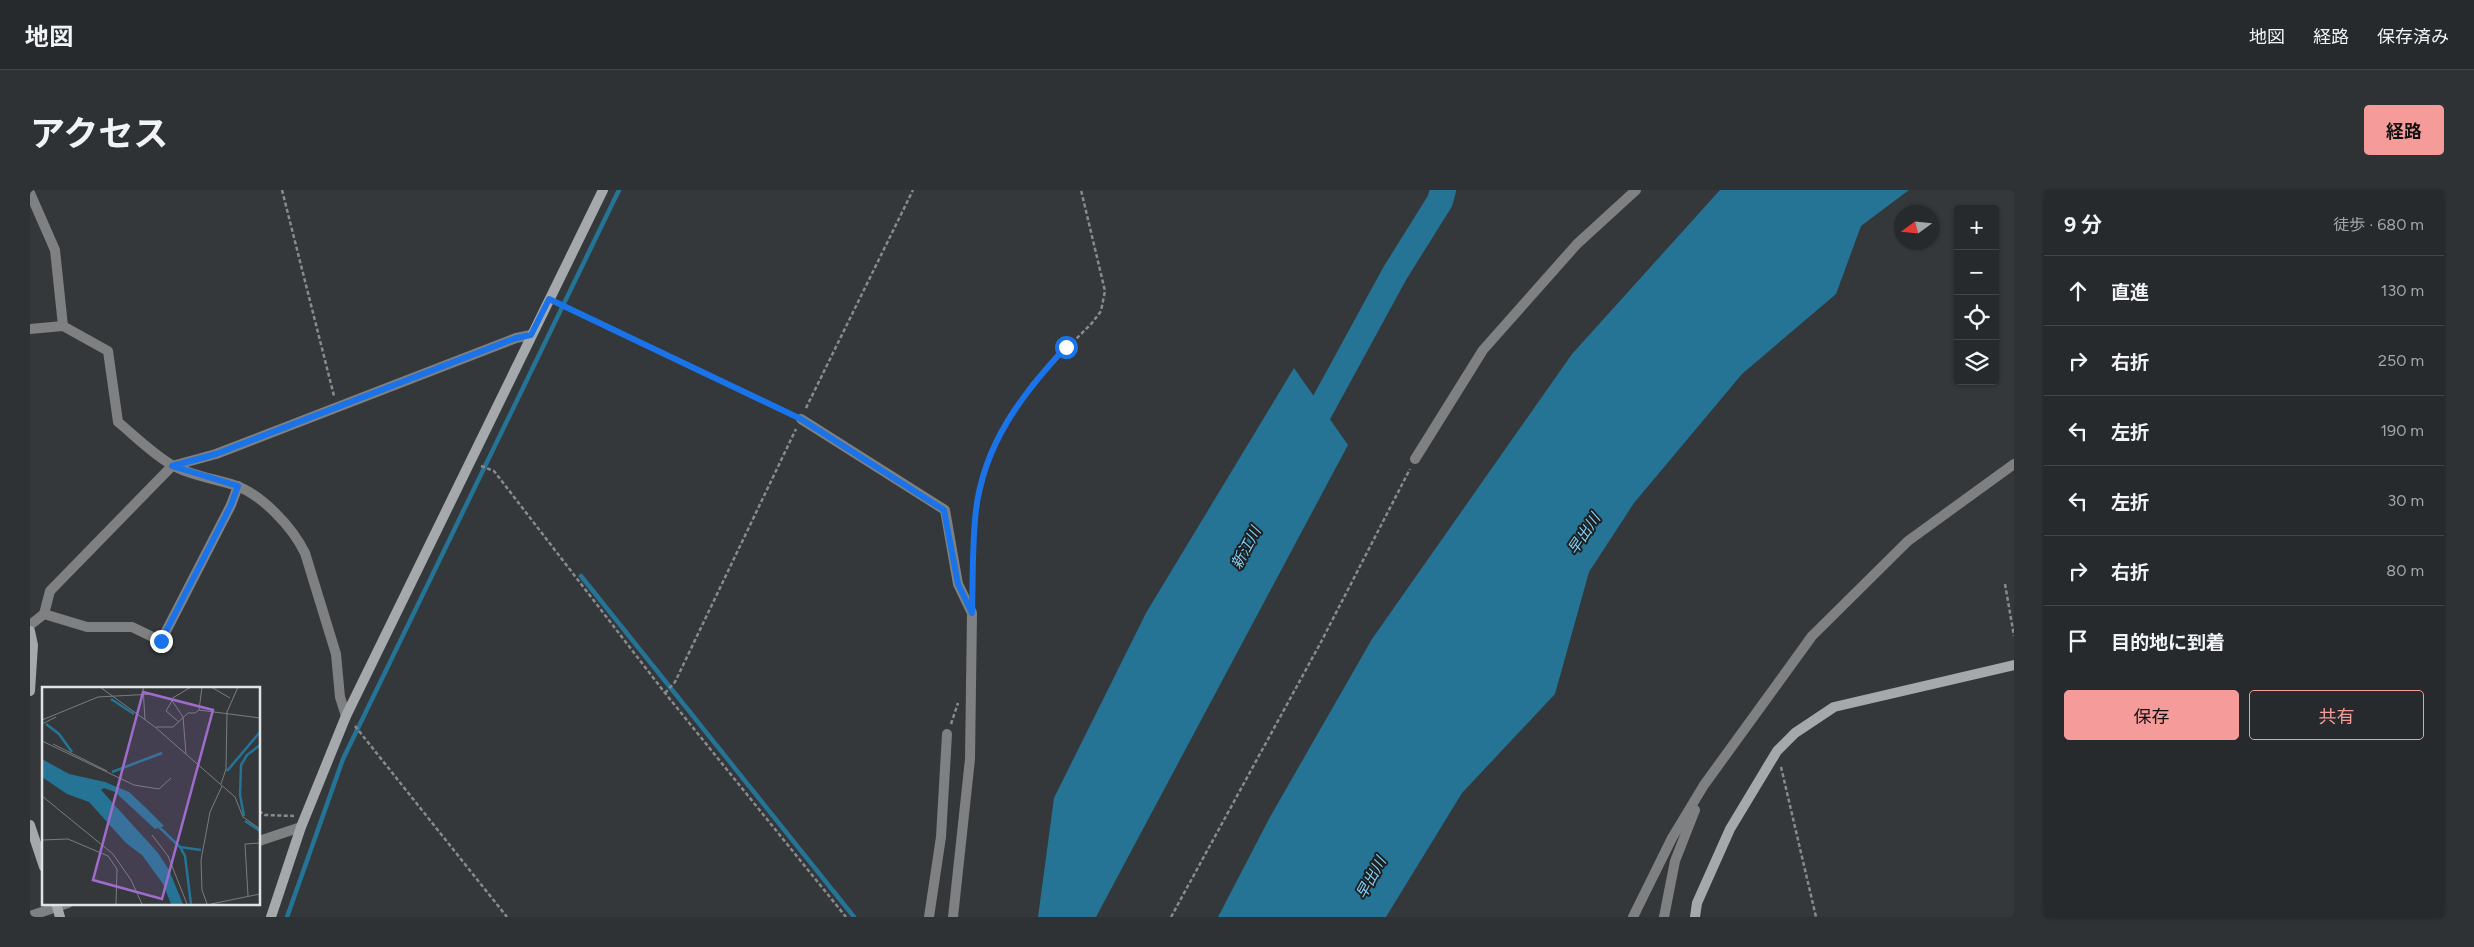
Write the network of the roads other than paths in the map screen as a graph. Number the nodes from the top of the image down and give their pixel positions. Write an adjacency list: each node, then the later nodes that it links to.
1 (603, 190): 6 (street)
2 (1636, 190): 8 (street)
3 (30, 194): 4 (street)
4 (63, 326): 5 (street); 10 (street)
5 (30, 329)
6 (531, 335): 10 (street); 17 (street)
7 (801, 419): 29 (street)
8 (1415, 458)
9 (2014, 464): 19 (street)
10 (172, 466): 11 (street); 12 (street)
11 (238, 486): 12 (street); 17 (street)
12 (44, 614): 13 (street)
13 (30, 625)
14 (30, 631): 16 (street)
15 (2014, 665): 32 (street)
16 (30, 691)
17 (346, 716): 21 (street)
18 (947, 734): 28 (street)
19 (1704, 785): 30 (street); 31 (street)
20 (30, 826): 23 (street)
21 (301, 827): 22 (street); 27 (street)
22 (260, 841)
23 (42, 861)
24 (56, 905): 25 (street); 26 (street)
25 (30, 916)
26 (60, 917)
27 (271, 917)
28 (929, 917)
29 (953, 917)
30 (1633, 917)
31 (1664, 917)
32 (1695, 917)

